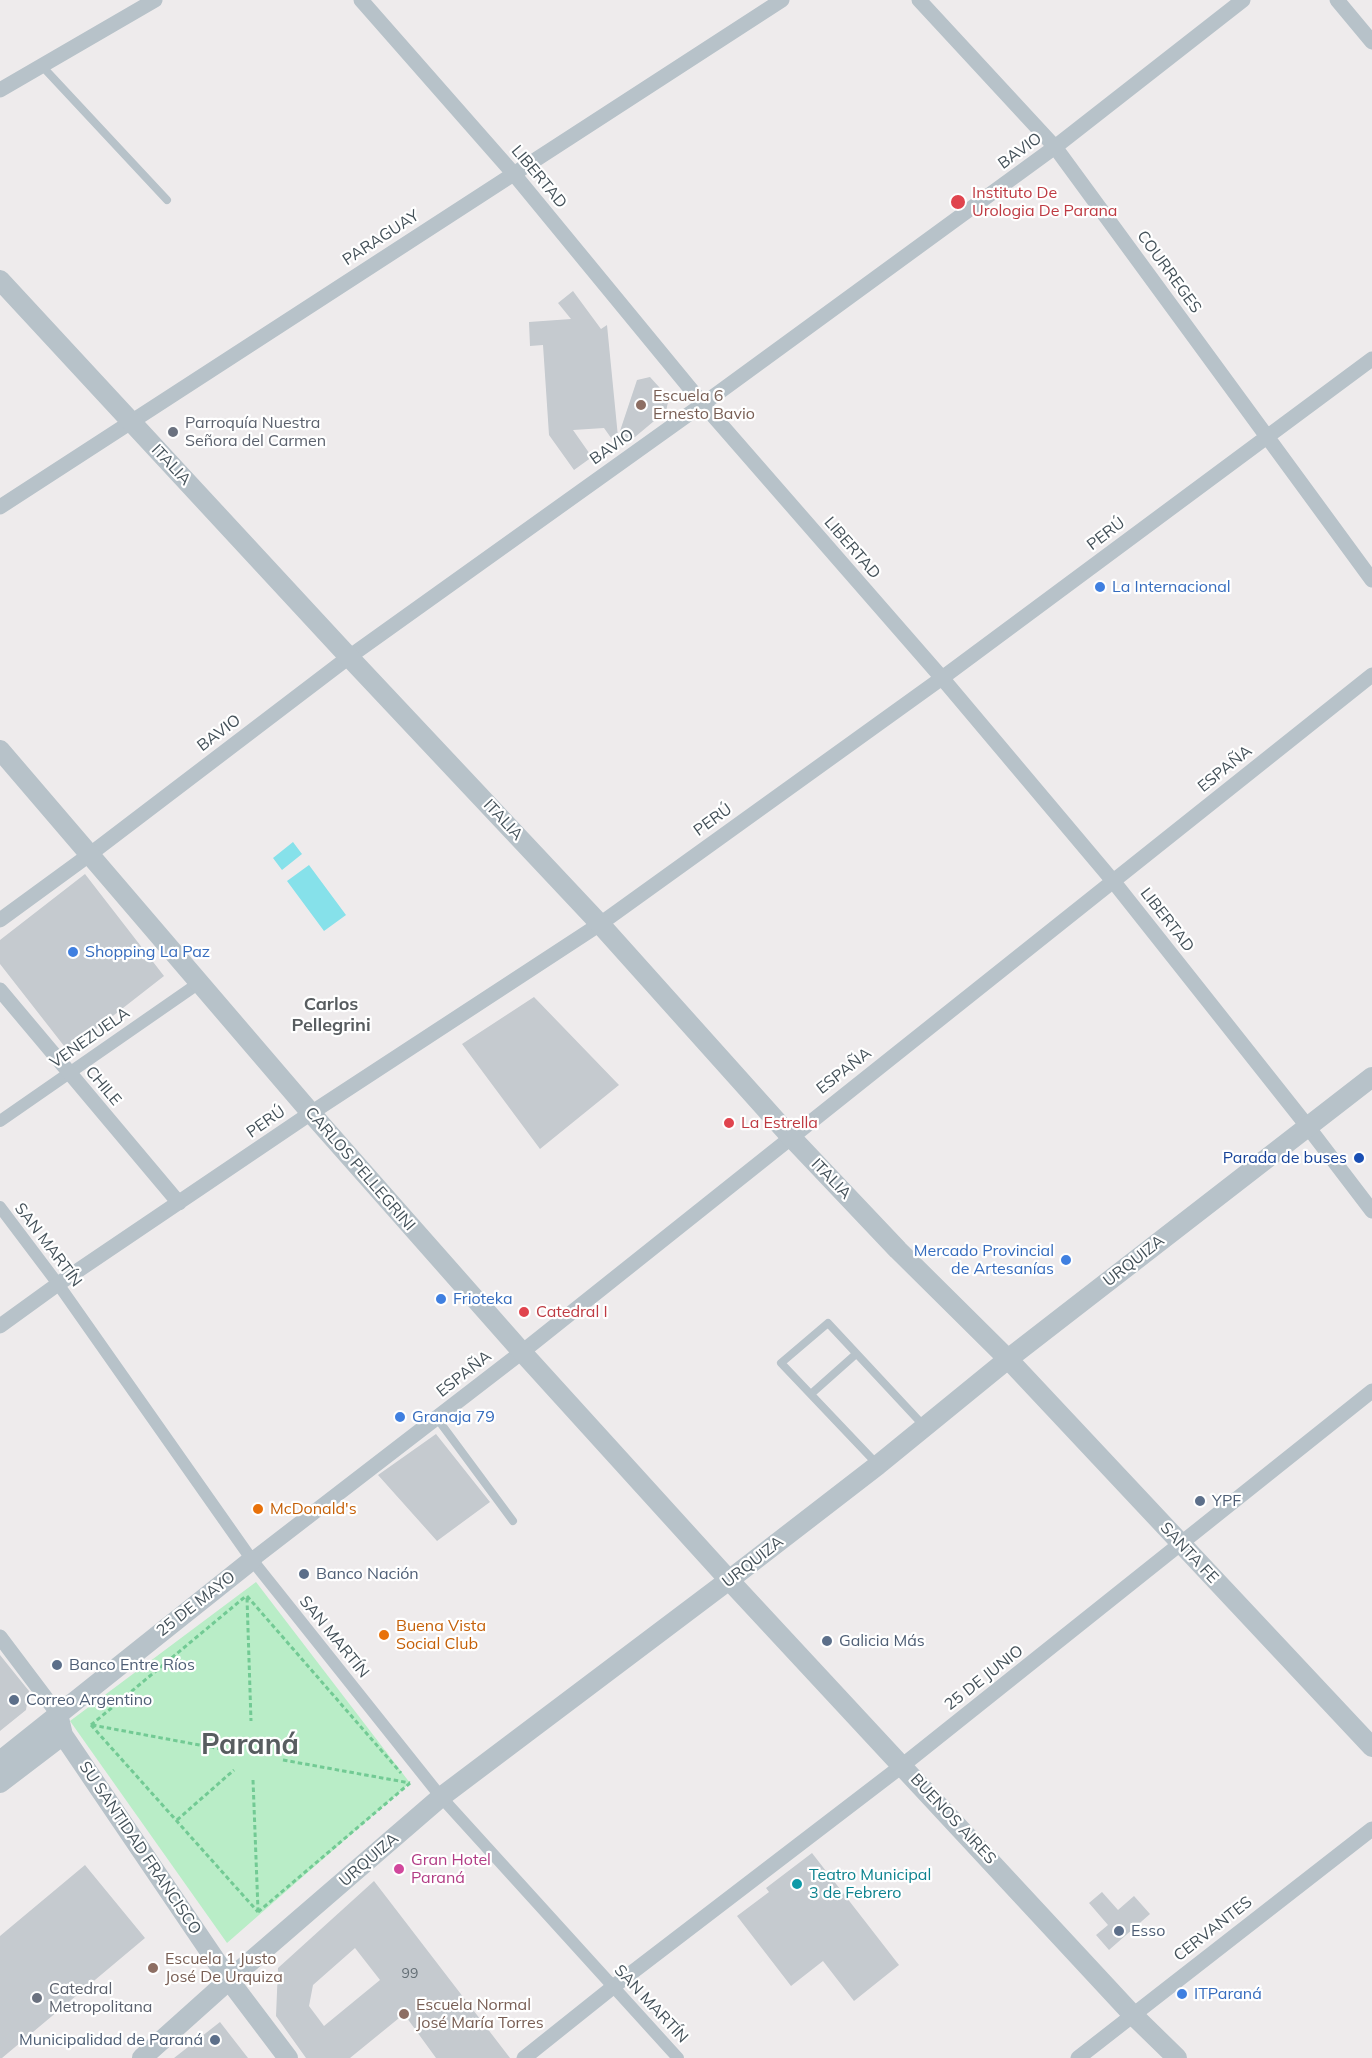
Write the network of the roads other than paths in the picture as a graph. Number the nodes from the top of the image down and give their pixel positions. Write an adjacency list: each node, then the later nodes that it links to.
1 (154, 0): 8 (street)
2 (361, 0): 11 (street, LIBERTAD)
3 (782, 0): 11 (street, PARAGUAY)
4 (919, 0): 10 (street, COURREGES)
5 (1243, 0): 10 (street, BAVIO)
6 (1337, 0): 7 (street)
7 (1372, 42)
8 (41, 65): 9 (street); 12 (lane)
9 (0, 90)
10 (1055, 147): 15 (street, BAVIO); 17 (street, COURREGES)
11 (513, 173): 15 (street, LIBERTAD); 16 (street, PARAGUAY)
12 (167, 200)
13 (0, 280): 16 (street, ITALIA)
14 (1372, 359): 17 (street, PERÚ)
15 (703, 404): 20 (street, BAVIO); 22 (street, LIBERTAD)
16 (131, 422): 18 (street, PARAGUAY); 20 (street, ITALIA)
17 (1267, 436): 19 (street, COURREGES); 22 (street, PERÚ)
18 (0, 507)
19 (1372, 579)
20 (349, 657): 24 (street, BAVIO); 27 (street, ITALIA)
21 (1372, 675): 25 (street, ESPAÑA)
22 (942, 678): 25 (street, LIBERTAD); 27 (street, PERÚ)
23 (0, 750): 24 (street, CARLOS PELLEGRINI)
24 (89, 855): 26 (street, BAVIO); 28 (street, CARLOS PELLEGRINI)
25 (1113, 881): 34 (street, LIBERTAD); 35 (street, ESPAÑA)
26 (0, 920)
27 (600, 924): 32 (street, PERÚ); 35 (street, ITALIA)
28 (199, 982): 30 (street, VENEZUELA); 32 (street, CARLOS PELLEGRINI)
29 (0, 990): 30 (street, CHILE)
30 (68, 1073): 33 (street, VENEZUELA); 36 (street, CHILE)
31 (1372, 1077): 34 (street, URQUIZA)
32 (311, 1113): 36 (street, PERÚ); 41 (street, CARLOS PELLEGRINI)
33 (0, 1121)
34 (1308, 1127): 38 (street, LIBERTAD); 43 (street, URQUIZA)
35 (790, 1136): 41 (street, ESPAÑA); 43 (street, ITALIA)
36 (179, 1203): 39 (street, PERÚ)
37 (0, 1207): 39 (street, SAN MARTÍN)
38 (1372, 1211)
39 (58, 1284): 40 (street, PERÚ); 51 (street, SAN MARTÍN)
40 (0, 1326)
41 (522, 1352): 46 (street, ESPAÑA); 52 (street, CARLOS PELLEGRINI)
42 (856, 1354): 45 (lane); 45 (lane); 47 (lane)
43 (1008, 1359): 47 (street, URQUIZA); 50 (street, SANTA FE)
44 (1372, 1390): 50 (street, 25 DE JUNIO)
45 (811, 1394): 48 (lane)
46 (436, 1417): 49 (lane); 51 (street, ESPAÑA)
47 (925, 1427): 48 (street, URQUIZA)
48 (878, 1465): 52 (street, URQUIZA)
49 (513, 1521)
50 (1181, 1545): 56 (street, SANTA FE); 58 (street, 25 DE JUNIO)
51 (252, 1560): 54 (street, 25 DE MAYO); 60 (street, SAN MARTÍN)
52 (729, 1580): 58 (street, BUENOS AIRES); 60 (street, URQUIZA)
53 (0, 1637): 54 (street)
54 (58, 1714): 55 (street, SU SANTIDAD FRANCISCO); 57 (street, 25 DE MAYO)
55 (63, 1735): 59 (street); 62 (street, SU SANTIDAD FRANCISCO)
56 (1372, 1747)
57 (0, 1761)
58 (903, 1765): 63 (street, 25 DE JUNIO); 64 (street, BUENOS AIRES)
59 (0, 1783)
60 (441, 1797): 62 (street, URQUIZA); 63 (street, SAN MARTÍN)
61 (1372, 1829): 64 (street, CERVANTES)
62 (229, 1980): 65 (street, URQUIZA); 66 (street, SU SANTIDAD FRANCISCO)
63 (613, 1987): 67 (street, 25 DE JUNIO); 68 (street, SAN MARTÍN)
64 (1132, 2014): 69 (street, CERVANTES); 70 (street, BUENOS AIRES)
65 (142, 2058)
66 (288, 2058)
67 (524, 2058)
68 (678, 2058)
69 (1078, 2058)
70 (1177, 2058)

